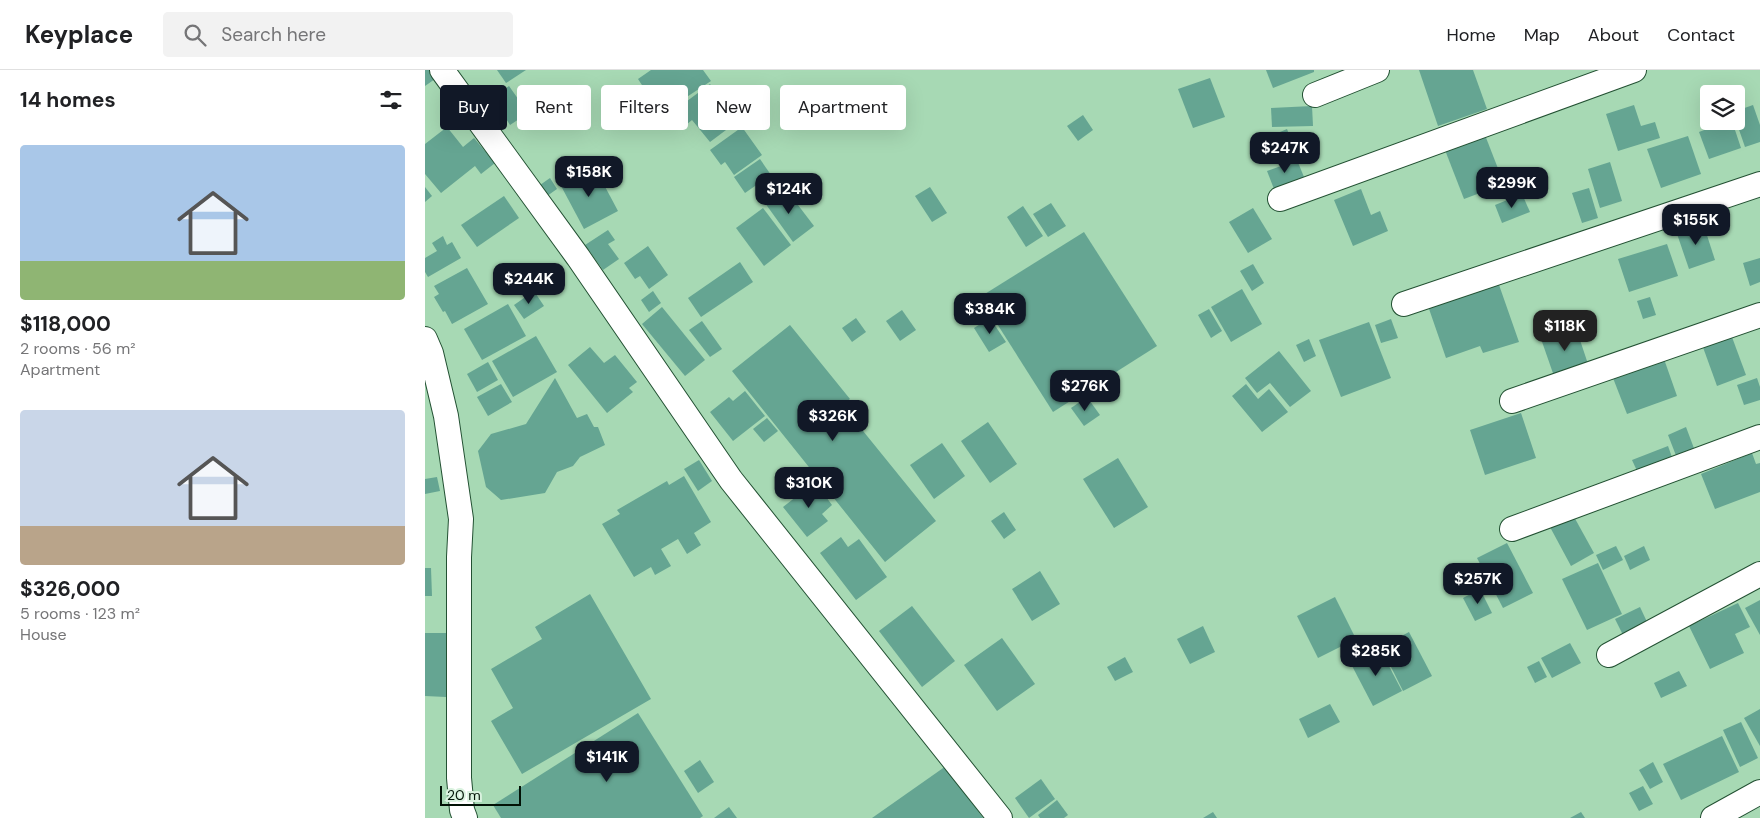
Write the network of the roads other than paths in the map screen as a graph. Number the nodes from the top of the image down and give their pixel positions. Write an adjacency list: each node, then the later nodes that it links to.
1 (442, 70): 17 (street)
2 (1377, 70): 4 (street)
3 (1634, 70): 6 (street)
4 (1315, 95)
5 (1760, 184): 7 (street)
6 (1280, 199)
7 (1404, 304)
8 (1760, 315): 10 (street)
9 (425, 338): 16 (street)
10 (1512, 402)
11 (1760, 437): 12 (street)
12 (1512, 529)
13 (1760, 574): 14 (street)
14 (1609, 655)
15 (1760, 792): 18 (street)
16 (465, 818)
17 (1000, 818)
18 (1713, 818)

